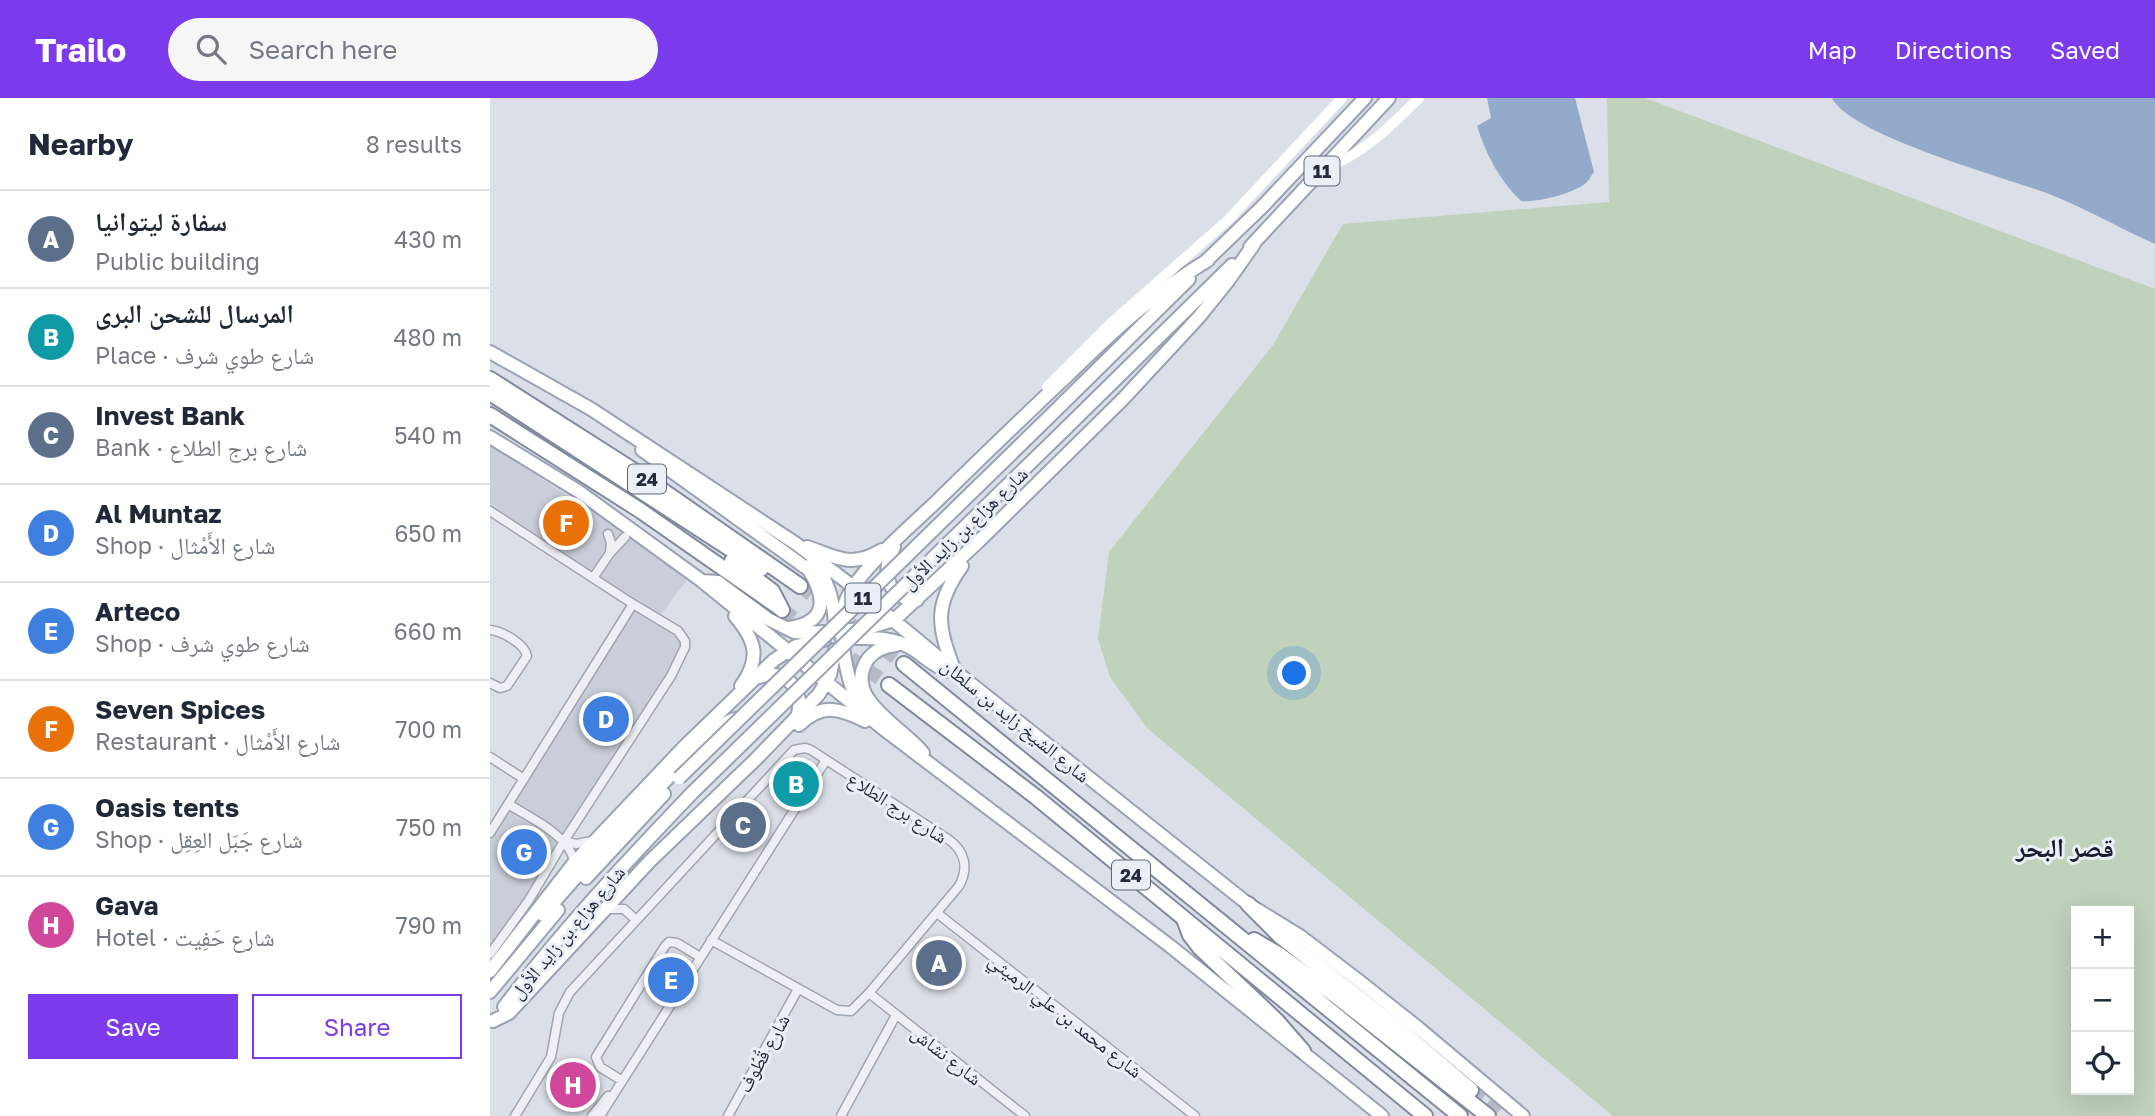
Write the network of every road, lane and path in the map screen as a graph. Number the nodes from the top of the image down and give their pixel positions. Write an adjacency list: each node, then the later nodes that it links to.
1 (1342, 98): 13 (street)
2 (1365, 98): 7 (main road, شارع هزاع بن زايد الأول / 11)
3 (1389, 98): 5 (main road, شارع هزاع بن زايد الأول / 11)
4 (1419, 98): 5 (street)
5 (1325, 168): 6 (main road, شارع هزاع بن زايد الأول / 11)
6 (1254, 244): 20 (main road); 72 (main road, شارع هزاع بن زايد الأول / 11, bridge)
7 (1208, 260): 13 (main road); 48 (main road, شارع هزاع بن زايد الأول / 11, bridge)
8 (490, 352): 14 (main road, شارع الشيخ زايد بن سلطان / 24)
9 (490, 379): 10 (highway, 24)
10 (490, 393)
11 (490, 404): 12 (highway, 24)
12 (490, 415)
13 (1016, 424): 19 (main road)
14 (623, 430): 21 (main road, شارع الشيخ زايد بن سلطان / 24); 30 (main road)
15 (490, 437): 24 (main road, 24)
16 (490, 511): 23 (street)
17 (608, 534): 22 (street)
18 (625, 537): 22 (street)
19 (897, 540): 21 (main road); 25 (main road); 27 (main road)
20 (979, 541): 27 (main road); 36 (main road)
21 (795, 543): 25 (main road, شارع الشيخ زايد بن سلطان / 24); 32 (main road)
22 (610, 553): 23 (street)
23 (593, 578): 28 (street)
24 (702, 581): 26 (main road, 24); 30 (main road)
25 (853, 587): 29 (main road, شارع الشيخ زايد بن سلطان / 24); 32 (main road)
26 (726, 600): 34 (main road, 24); 41 (main road)
27 (917, 600): 29 (main road)
28 (633, 604): 49 (street); 52 (street)
29 (894, 620): 32 (main road); 36 (main road, شارع الشيخ زايد بن سلطان / 24)
30 (785, 628): 32 (main road)
31 (490, 630): 38 (street)
32 (839, 634): 33 (main road); 34 (main road); 39 (main road); 43 (main road)
33 (907, 646): 36 (main road); 47 (main road)
34 (787, 650): 37 (main road); 39 (main road, 24)
35 (904, 664): 62 (highway, شارع الشيخ زايد بن سلطان / 24)
36 (956, 672): 56 (main road, شارع الشيخ زايد بن سلطان / 24)
37 (757, 677): 41 (main road); 42 (main road)
38 (490, 683)
39 (827, 683): 42 (main road); 43 (main road, 24)
40 (889, 685): 60 (highway, 24)
41 (726, 707): 53 (main road)
42 (797, 717): 45 (main road)
43 (885, 730): 45 (main road); 47 (main road, 24)
44 (490, 757): 49 (street)
45 (755, 760): 55 (main road)
46 (826, 760): 59 (street, شارع برج الطلاع); 61 (street, شارع برج الطلاع); 64 (street)
47 (931, 765): 73 (main road, 24)
48 (676, 776): 63 (main road); 69 (main road, شارع هزاع بن زايد الأول / 11)
49 (524, 779): 50 (street)
50 (508, 804): 51 (street); 52 (street)
51 (490, 833)
52 (564, 841): 53 (street); 54 (street); 65 (street)
53 (594, 841): 54 (main road)
54 (574, 863): 63 (main road)
55 (624, 890): 57 (main road); 58 (street)
56 (1248, 904): 75 (highway, 24); 87 (main road, شارع الشيخ زايد بن سلطان)
57 (607, 909): 58 (street); 72 (main road)
58 (624, 909): 61 (street)
59 (937, 913): 70 (street, شارع برج الطلاع); 82 (street, شارع محمد بن علي الرميثي)
60 (1183, 918): 73 (highway); 84 (highway, 24)
61 (635, 919): 76 (street, شارع برج الطلاع)
62 (1238, 935): 85 (highway, شارع الشيخ زايد بن سلطان / 24); 86 (highway)
63 (516, 939): 67 (main road)
64 (711, 940): 66 (street); 68 (street, شارع برج الطلاع)
65 (490, 954)
66 (700, 957): 74 (street); 74 (street)
67 (490, 971)
68 (798, 989): 70 (street, شارع برج الطلاع); 79 (street, شارع قُطُوف)
69 (490, 992)
70 (869, 993): 71 (street, شارع نشاش)
71 (896, 1015): 80 (street); 81 (street, شارع نشاش)
72 (492, 1023)
73 (1303, 1051): 83 (main road, 24)
74 (621, 1080): 77 (street); 78 (street)
75 (1471, 1090)
76 (515, 1116)
77 (592, 1116)
78 (600, 1116)
79 (728, 1116)
80 (841, 1116)
81 (1025, 1116)
82 (1195, 1116)
83 (1382, 1116)
84 (1425, 1116)
85 (1461, 1116)
86 (1488, 1116)
87 (1523, 1116)

